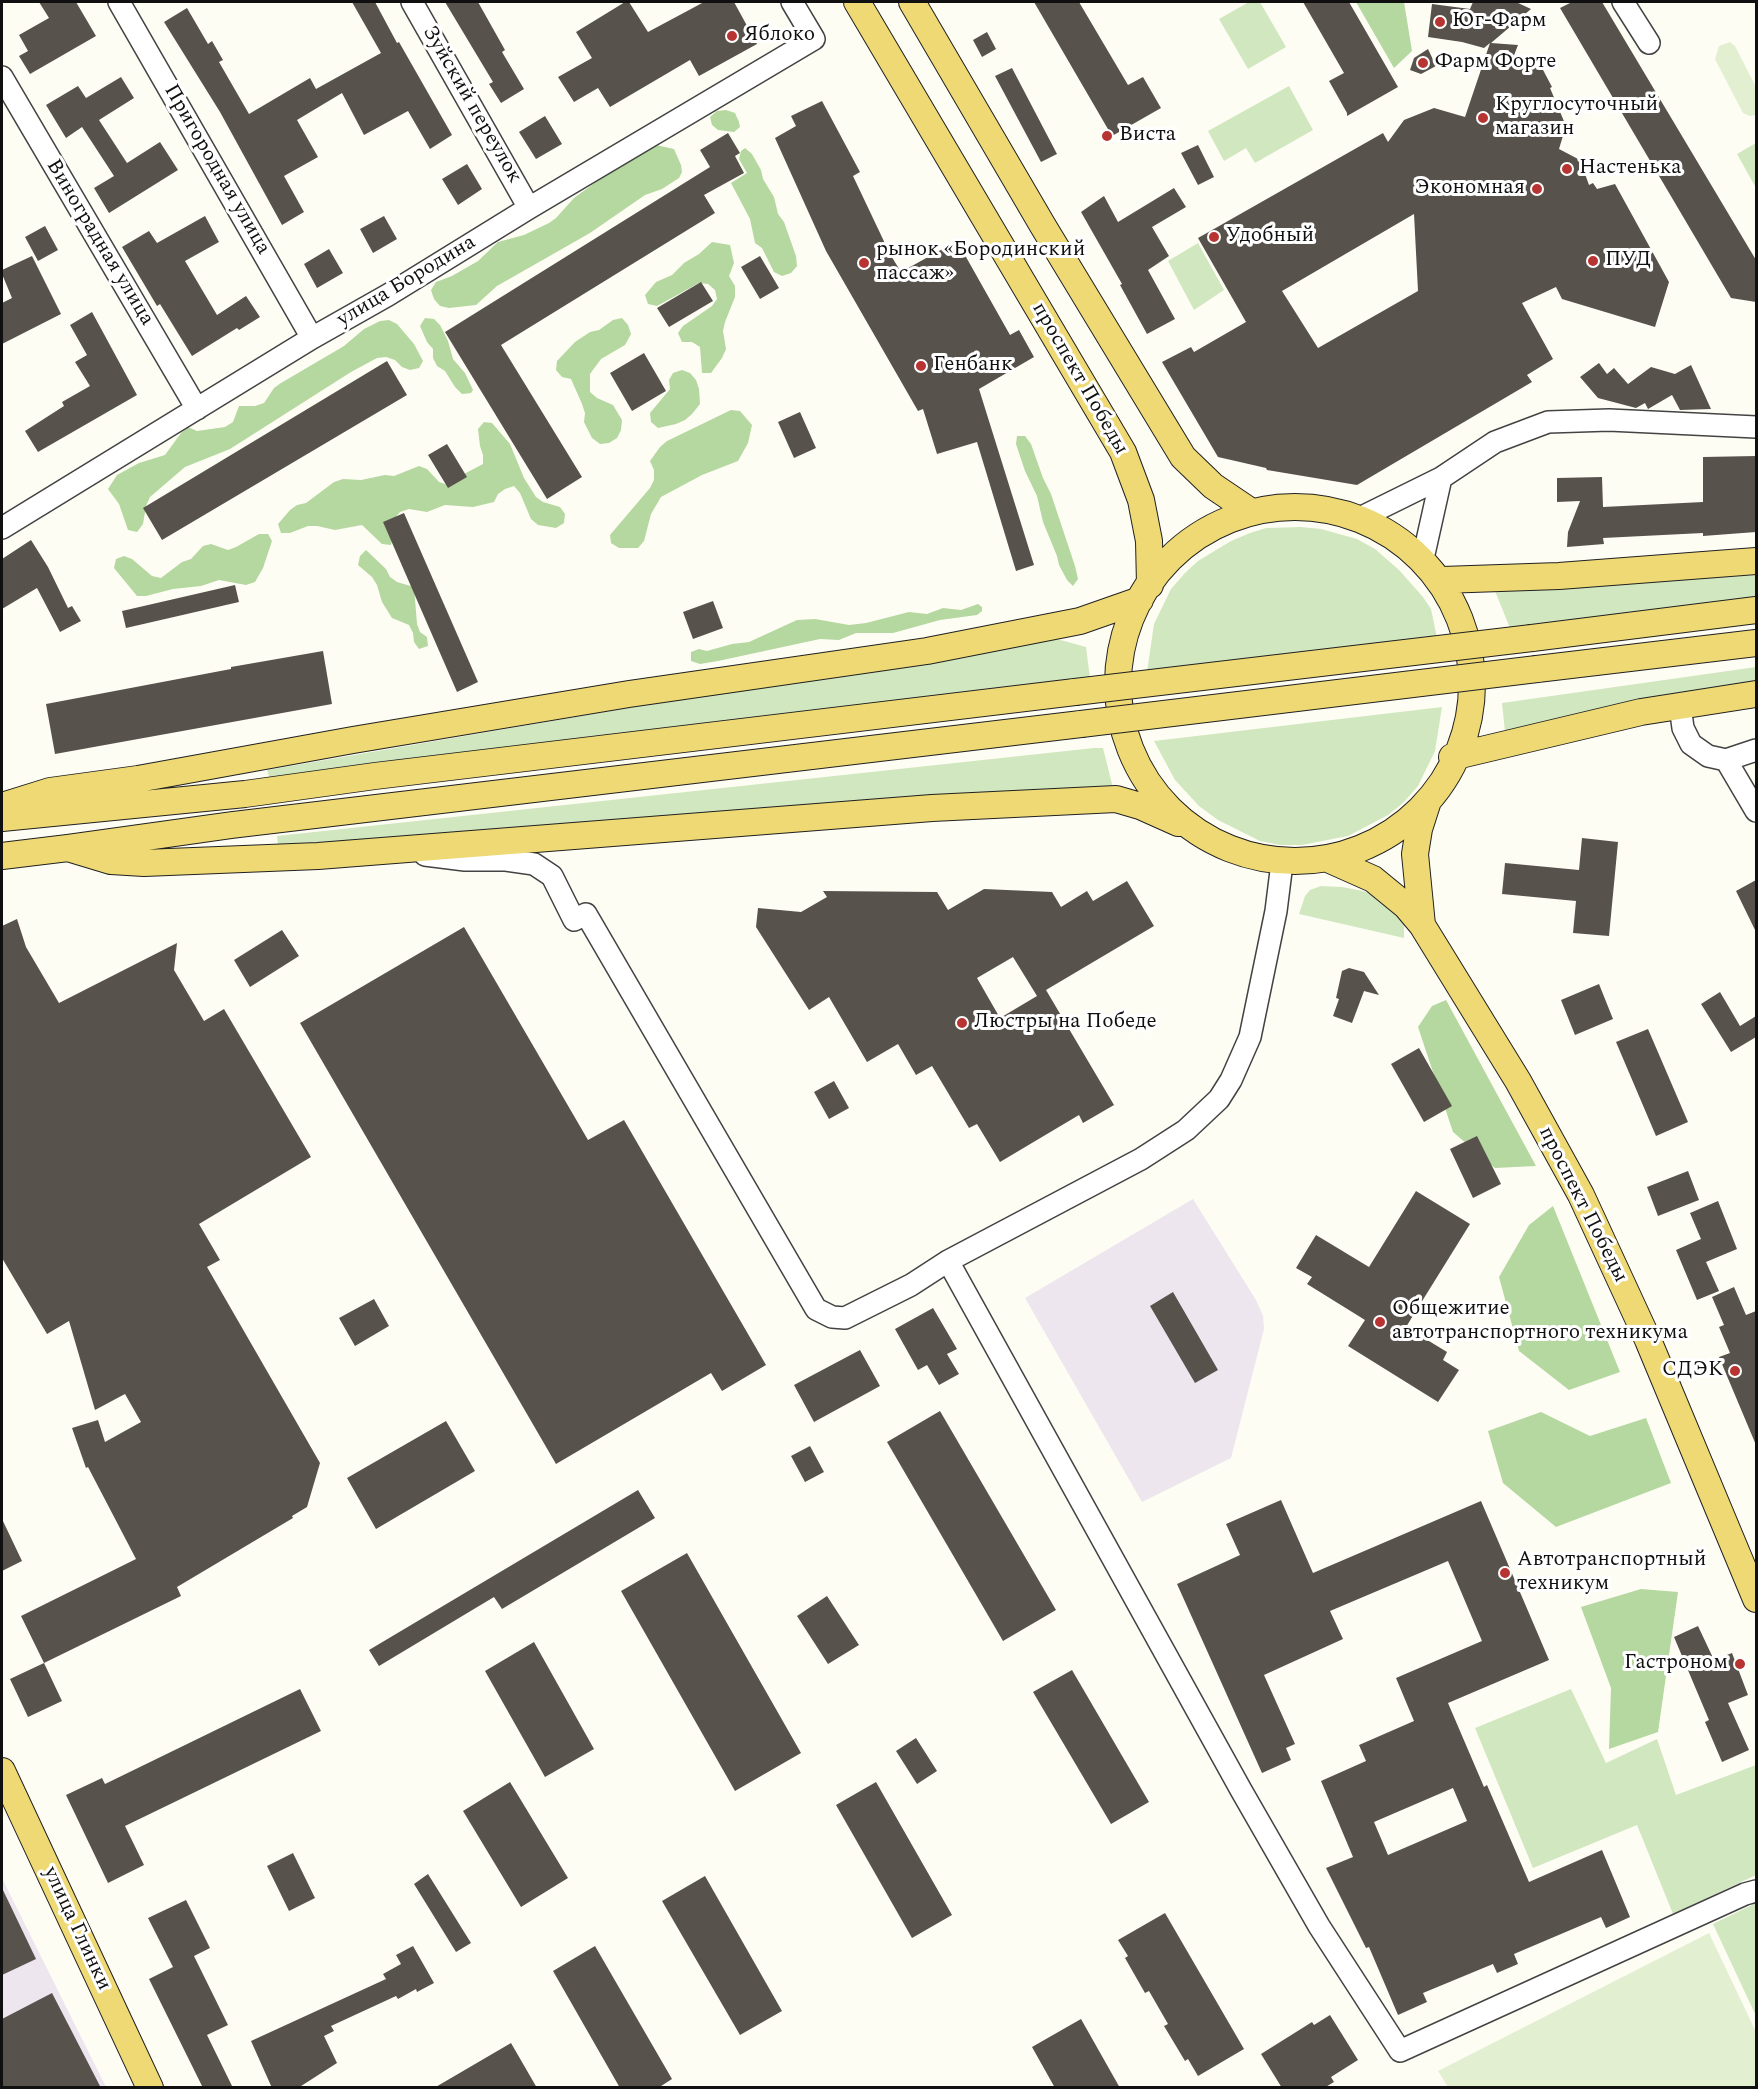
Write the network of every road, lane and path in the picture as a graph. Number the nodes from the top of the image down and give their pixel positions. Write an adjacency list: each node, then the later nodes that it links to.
1 (119, 2): 10 (street, Пригородная улица)
2 (412, 2): 9 (street, Зуйский переулок)
3 (792, 2): 9 (street, улица Бородина)
4 (857, 2): 20 (main road, проспект Победы)
5 (912, 2): 14 (main road)
6 (1623, 2): 7 (street)
7 (1649, 43)
8 (2, 77): 11 (street, Виноградная улица)
9 (529, 208): 10 (street, улица Бородина)
10 (312, 338): 11 (street, улица Бородина)
11 (197, 409): 16 (street, улица Бородина)
12 (1756, 427): 13 (street)
13 (1441, 478): 15 (street); 17 (street)
14 (1250, 511): 15 (main road); 20 (main road)
15 (1364, 516): 17 (main road)
16 (2, 528)
17 (1424, 554): 19 (main road)
18 (1756, 561): 19 (main road)
19 (1442, 580): 26 (main road)
20 (1145, 592): 29 (main road); 32 (main road)
21 (1756, 610): 31 (main road, bridge)
22 (1756, 643): 33 (main road, bridge)
23 (1756, 694): 24 (main road)
24 (1680, 706): 26 (main road); 27 (street)
25 (1756, 750): 27 (street)
26 (1452, 757): 28 (main road)
27 (1726, 760): 30 (street)
28 (1428, 799): 36 (main road); 38 (main road, проспект Победы)
29 (2, 806)
30 (1756, 812)
31 (2, 818)
32 (1178, 823): 34 (main road); 37 (main road)
33 (69, 848): 34 (main road); 35 (main road)
34 (374, 852): 39 (street)
35 (2, 856)
36 (1329, 859): 37 (main road); 38 (main road, проспект Победы)
37 (1282, 863): 39 (street)
38 (1422, 925): 40 (main road, проспект Победы)
39 (948, 1261): 42 (street)
40 (1756, 1599)
41 (4, 1780): 43 (main road, улица Глинки)
42 (1756, 1891)
43 (150, 2088)

